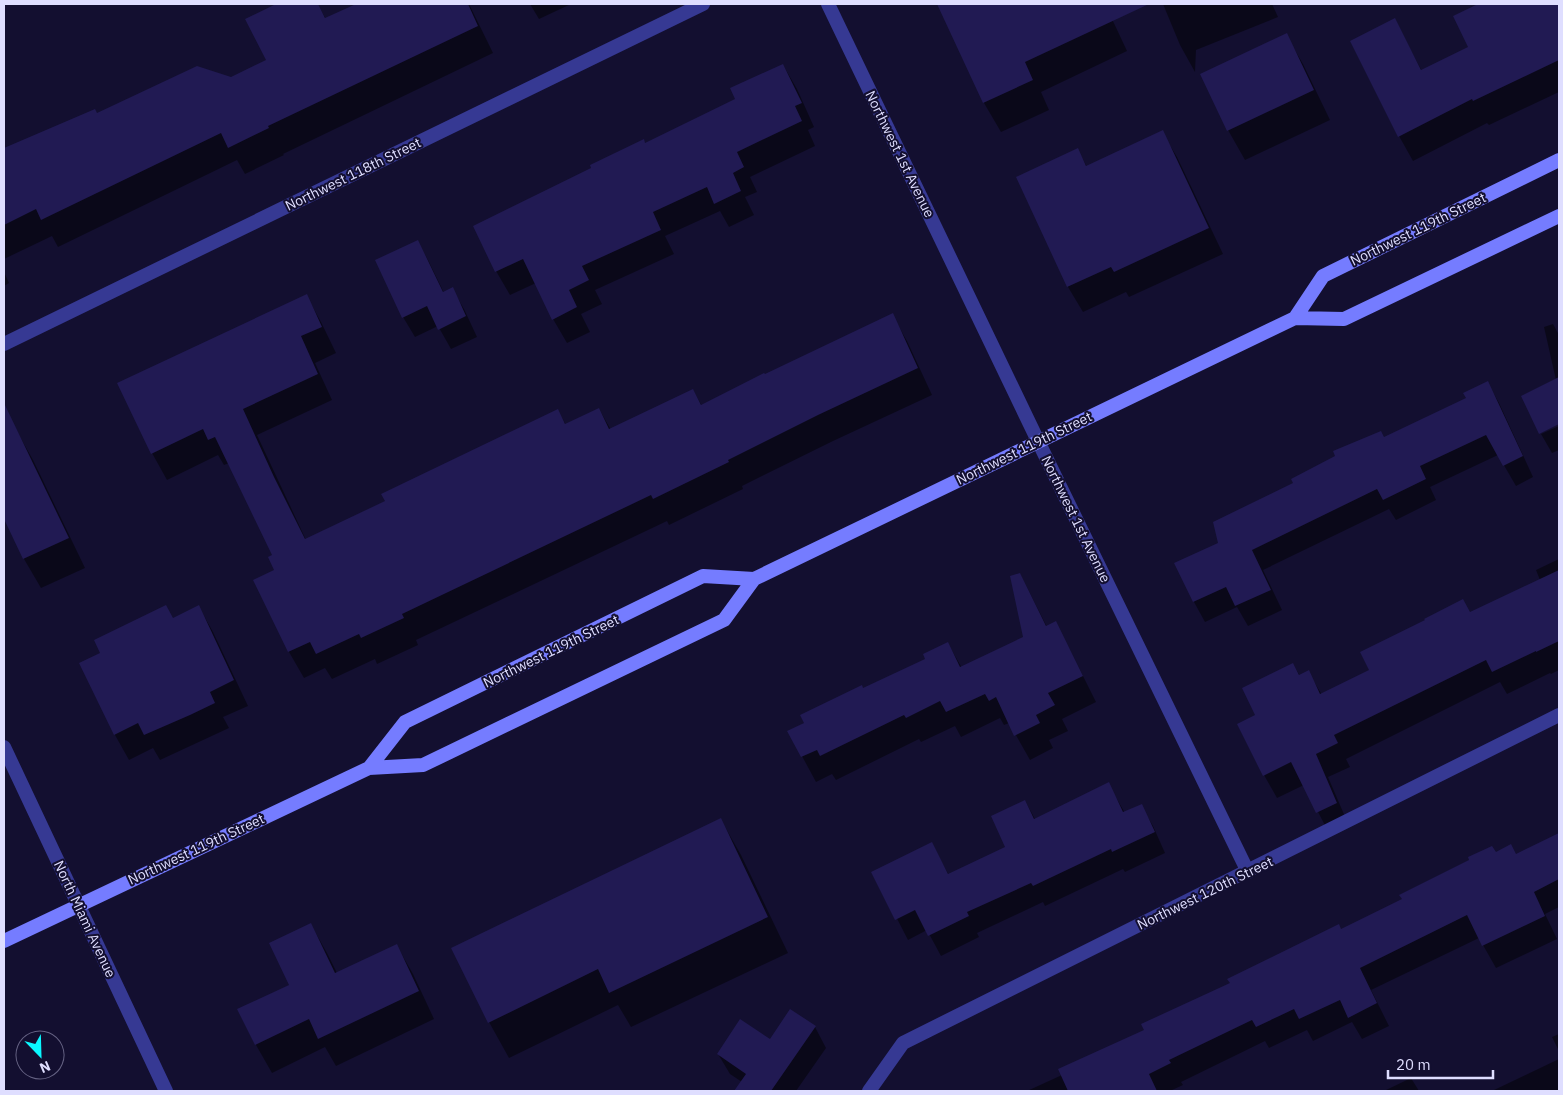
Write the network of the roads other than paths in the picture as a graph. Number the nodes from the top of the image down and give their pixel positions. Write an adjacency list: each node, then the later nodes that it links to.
1 (703, 4): 6 (street, Northwest 118th Street)
2 (828, 4): 7 (street, Northwest 1st Avenue)
3 (1559, 160): 5 (main road, Northwest 119th Street)
4 (1559, 216): 5 (main road, Northwest 119th Street)
5 (1295, 318): 7 (main road, Northwest 119th Street)
6 (4, 344)
7 (1038, 441): 8 (main road, Northwest 119th Street); 12 (street, Northwest 1st Avenue)
8 (754, 579): 11 (main road, Northwest 119th Street); 11 (main road, Northwest 119th Street)
9 (1559, 715): 12 (street, Northwest 120th Street)
10 (4, 747): 13 (street, North Miami Avenue)
11 (369, 768): 13 (main road, Northwest 119th Street)
12 (1248, 872): 16 (street, Northwest 120th Street)
13 (79, 905): 14 (main road, Northwest 119th Street); 15 (street, North Miami Avenue)
14 (4, 941)
15 (166, 1091)
16 (869, 1091)

